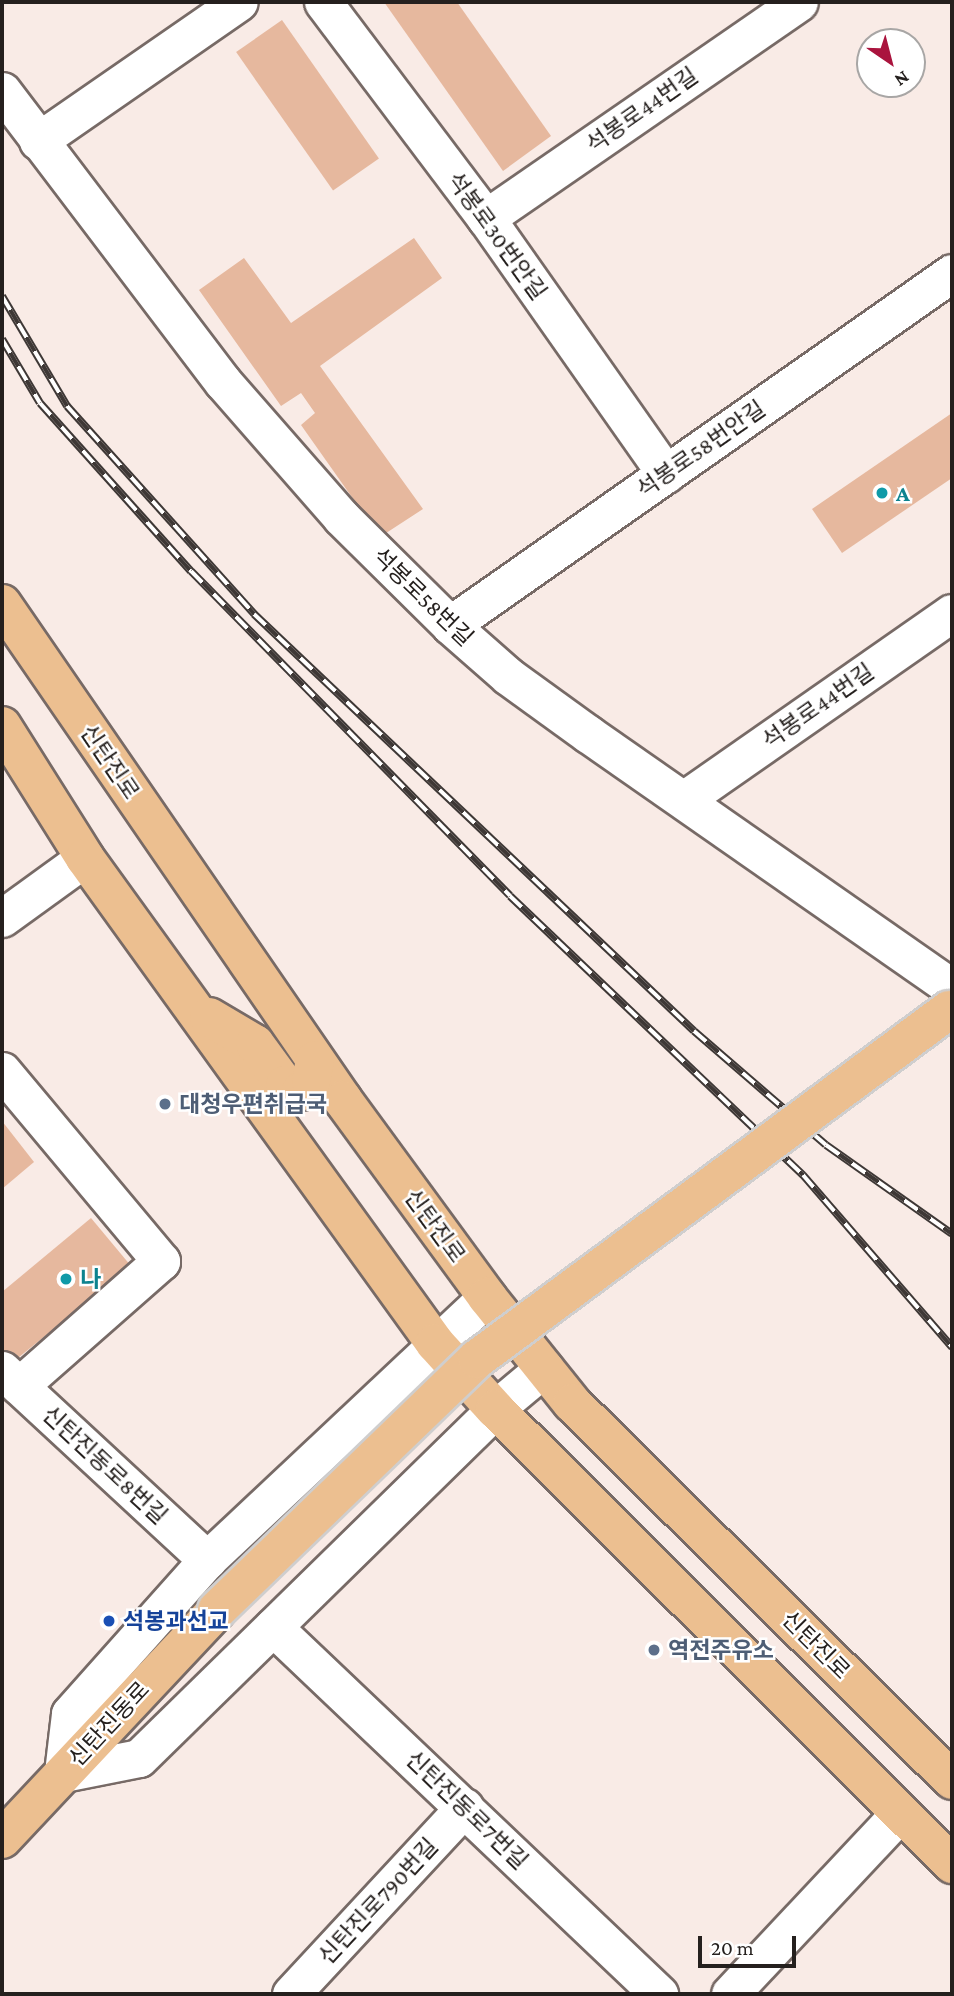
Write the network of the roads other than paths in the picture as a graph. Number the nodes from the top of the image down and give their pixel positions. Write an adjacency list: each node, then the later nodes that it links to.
1 (239, 2): 5 (street)
2 (323, 2): 6 (street, 석봉로30번안길)
3 (799, 2): 6 (street, 석봉로44번길)
4 (2, 91): 5 (street, 석봉로58번길)
5 (38, 141): 11 (street, 석봉로58번길)
6 (486, 218): 8 (street, 석봉로30번안길)
7 (952, 273): 8 (street, 석봉로58번안길)
8 (666, 474): 11 (street, 석봉로58번안길)
9 (2, 604): 18 (main road, 신탄진로)
10 (952, 613): 13 (street, 석봉로44번길)
11 (450, 625): 13 (street, 석봉로58번길)
12 (2, 726): 14 (main road)
13 (685, 799): 16 (street, 석봉로58번길)
14 (86, 858): 15 (street); 17 (main road)
15 (2, 918)
16 (951, 1002): 27 (main road, 신탄진동로, bridge)
17 (197, 1012): 18 (main road); 21 (main road)
18 (315, 1060): 20 (main road, 신탄진로)
19 (2, 1072): 23 (street)
20 (487, 1297): 21 (street); 22 (main road, 신탄진로)
21 (435, 1343): 24 (main road); 25 (street)
22 (544, 1368): 24 (street); 28 (main road, 신탄진로)
23 (10, 1378): 25 (street, 신탄진동로8번길)
24 (495, 1409): 26 (street); 30 (main road)
25 (207, 1560): 27 (street)
26 (273, 1627): 27 (street); 29 (street, 신탄진동로7번길)
27 (63, 1773): 31 (main road, 신탄진동로)
28 (952, 1780)
29 (465, 1807): 33 (street, 신탄진로790번길); 34 (street, 신탄진동로7번길)
30 (900, 1813): 32 (main road); 35 (street)
31 (2, 1839)
32 (952, 1864)
33 (292, 1994)
34 (659, 1994)
35 (730, 1994)

